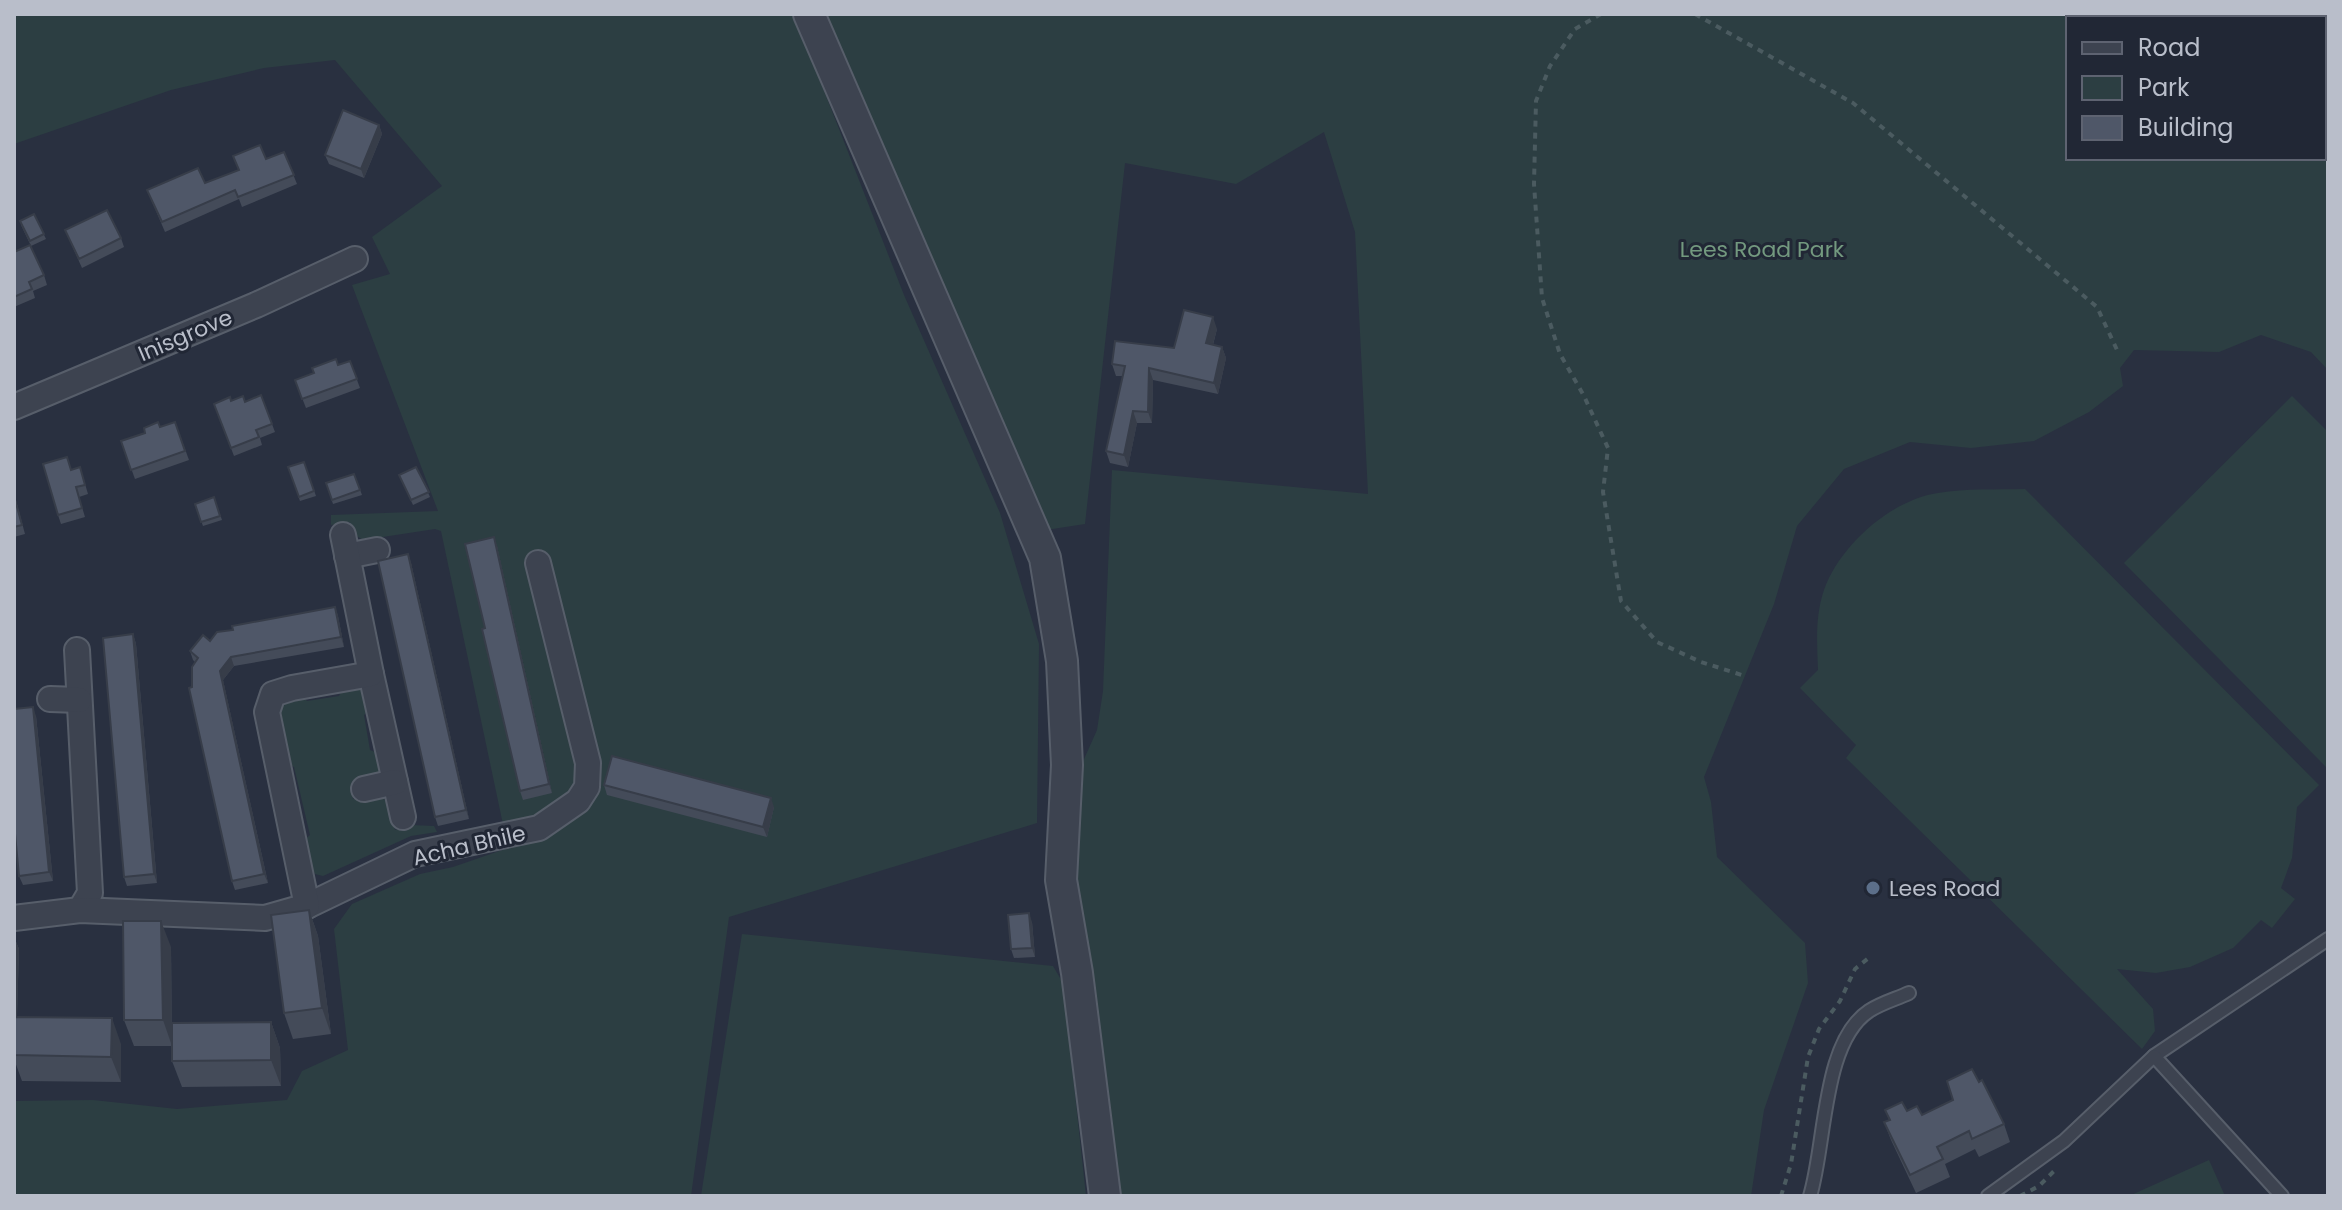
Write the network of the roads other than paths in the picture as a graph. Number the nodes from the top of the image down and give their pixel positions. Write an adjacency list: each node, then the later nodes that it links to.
1 (809, 14): 19 (street)
2 (355, 259): 3 (street, Inisgrove)
3 (14, 407)
4 (377, 550): 7 (street, Acha Bhile)
5 (538, 563): 13 (street, Acha Bhile)
6 (77, 650): 9 (street)
7 (371, 674): 10 (street, Acha Bhile); 13 (street)
8 (50, 699): 9 (street)
9 (79, 700): 14 (street)
10 (395, 782): 11 (street); 12 (street, Acha Bhile)
11 (364, 789)
12 (403, 817)
13 (307, 906): 14 (street, Acha Bhile)
14 (80, 910): 15 (street, Acha Bhile)
15 (14, 918)
16 (2328, 939): 18 (lane)
17 (1909, 993): 20 (lane)
18 (2154, 1056): 21 (lane); 22 (lane)
19 (1105, 1196)
20 (1810, 1196)
21 (1988, 1196)
22 (2282, 1196)

